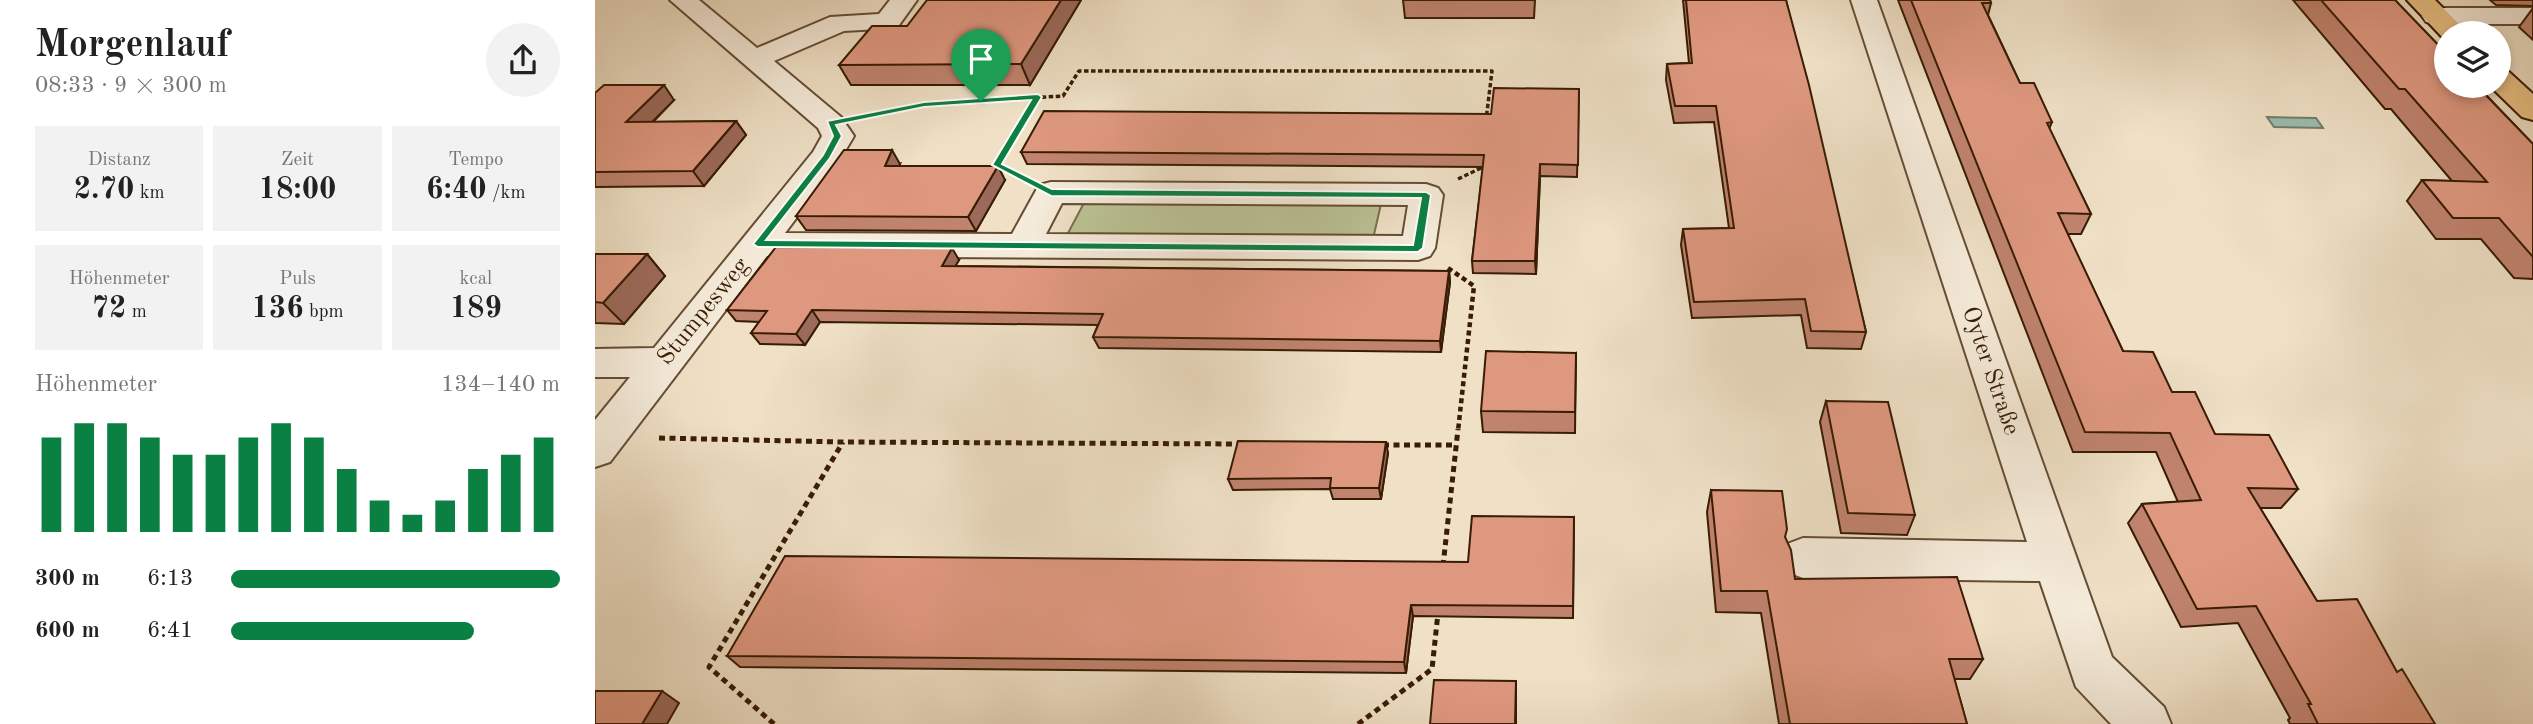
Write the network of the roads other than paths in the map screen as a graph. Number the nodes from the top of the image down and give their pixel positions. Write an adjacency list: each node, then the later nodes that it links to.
1 (683, 0): 8 (street)
2 (859, 0): 7 (street)
3 (904, 0): 7 (street)
4 (1864, 0): 17 (street, Oyter Straße)
5 (2436, 16): 6 (street)
6 (2533, 16)
7 (840, 23): 8 (street)
8 (755, 59): 11 (street, Stumpesweg)
9 (2511, 90): 10 (main road)
10 (2533, 111)
11 (758, 244): 12 (street); 13 (street, Stumpesweg)
12 (1023, 245): 12 (street)
13 (664, 362): 14 (street); 15 (street, Stumpesweg)
14 (595, 363)
15 (600, 444)
16 (1803, 558): 17 (street)
17 (2055, 562): 18 (street, Oyter Straße)
18 (2146, 724)

